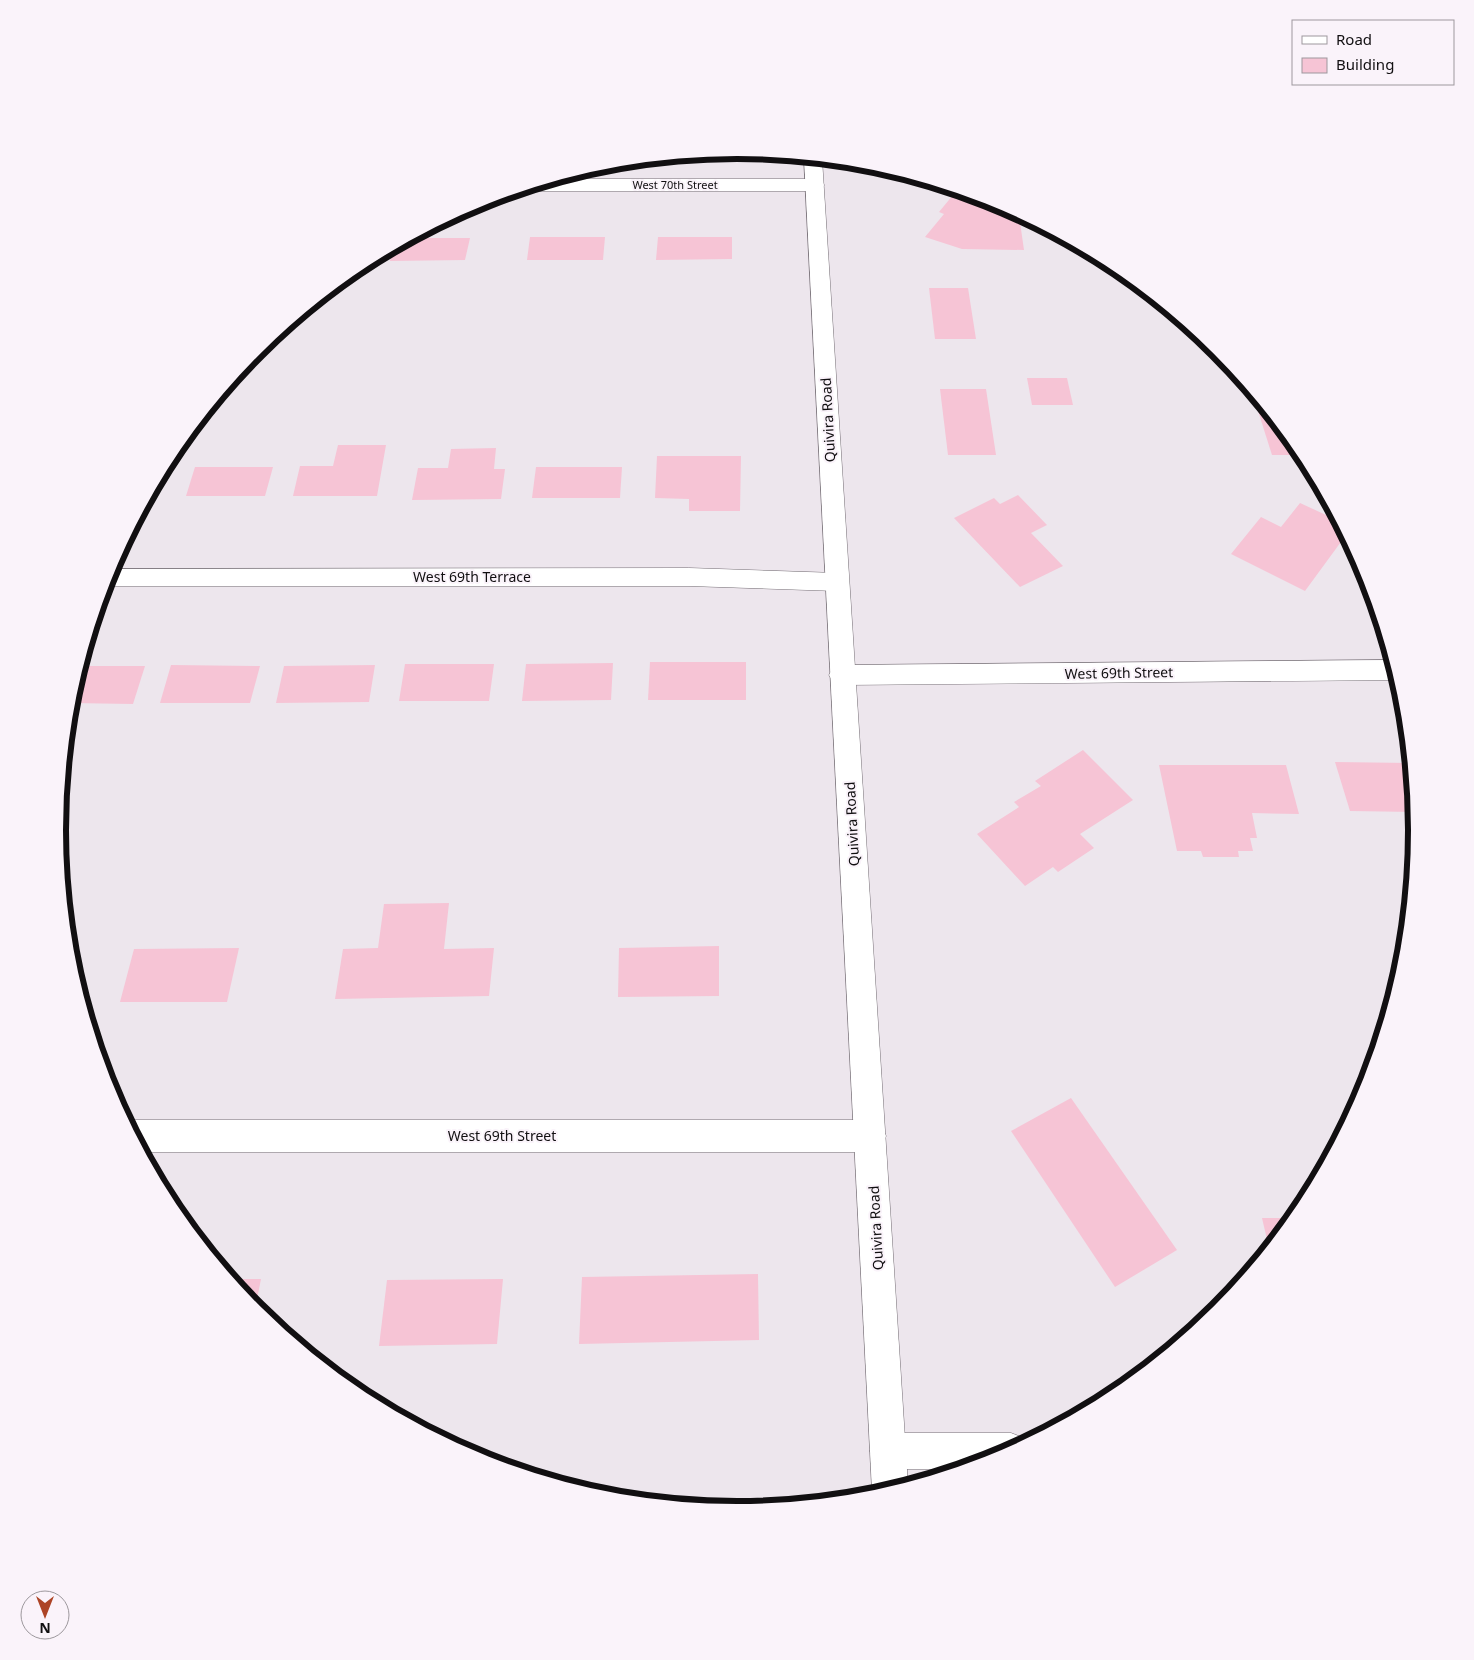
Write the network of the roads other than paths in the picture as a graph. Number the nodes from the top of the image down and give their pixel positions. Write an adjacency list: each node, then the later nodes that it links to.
1 (813, 164): 3 (street, Quivira Road)
2 (553, 185): 3 (street, West 70th Street)
3 (815, 185): 5 (street, Quivira Road)
4 (115, 578): 5 (street, West 69th Terrace)
5 (837, 582): 7 (street, Quivira Road)
6 (1388, 670): 7 (street, West 69th Street)
7 (842, 675): 9 (street, Quivira Road)
8 (140, 1136): 9 (street, West 69th Street)
9 (870, 1136): 11 (street, Quivira Road)
10 (994, 1450): 11 (street)
11 (888, 1451): 12 (street, Quivira Road)
12 (890, 1483)

